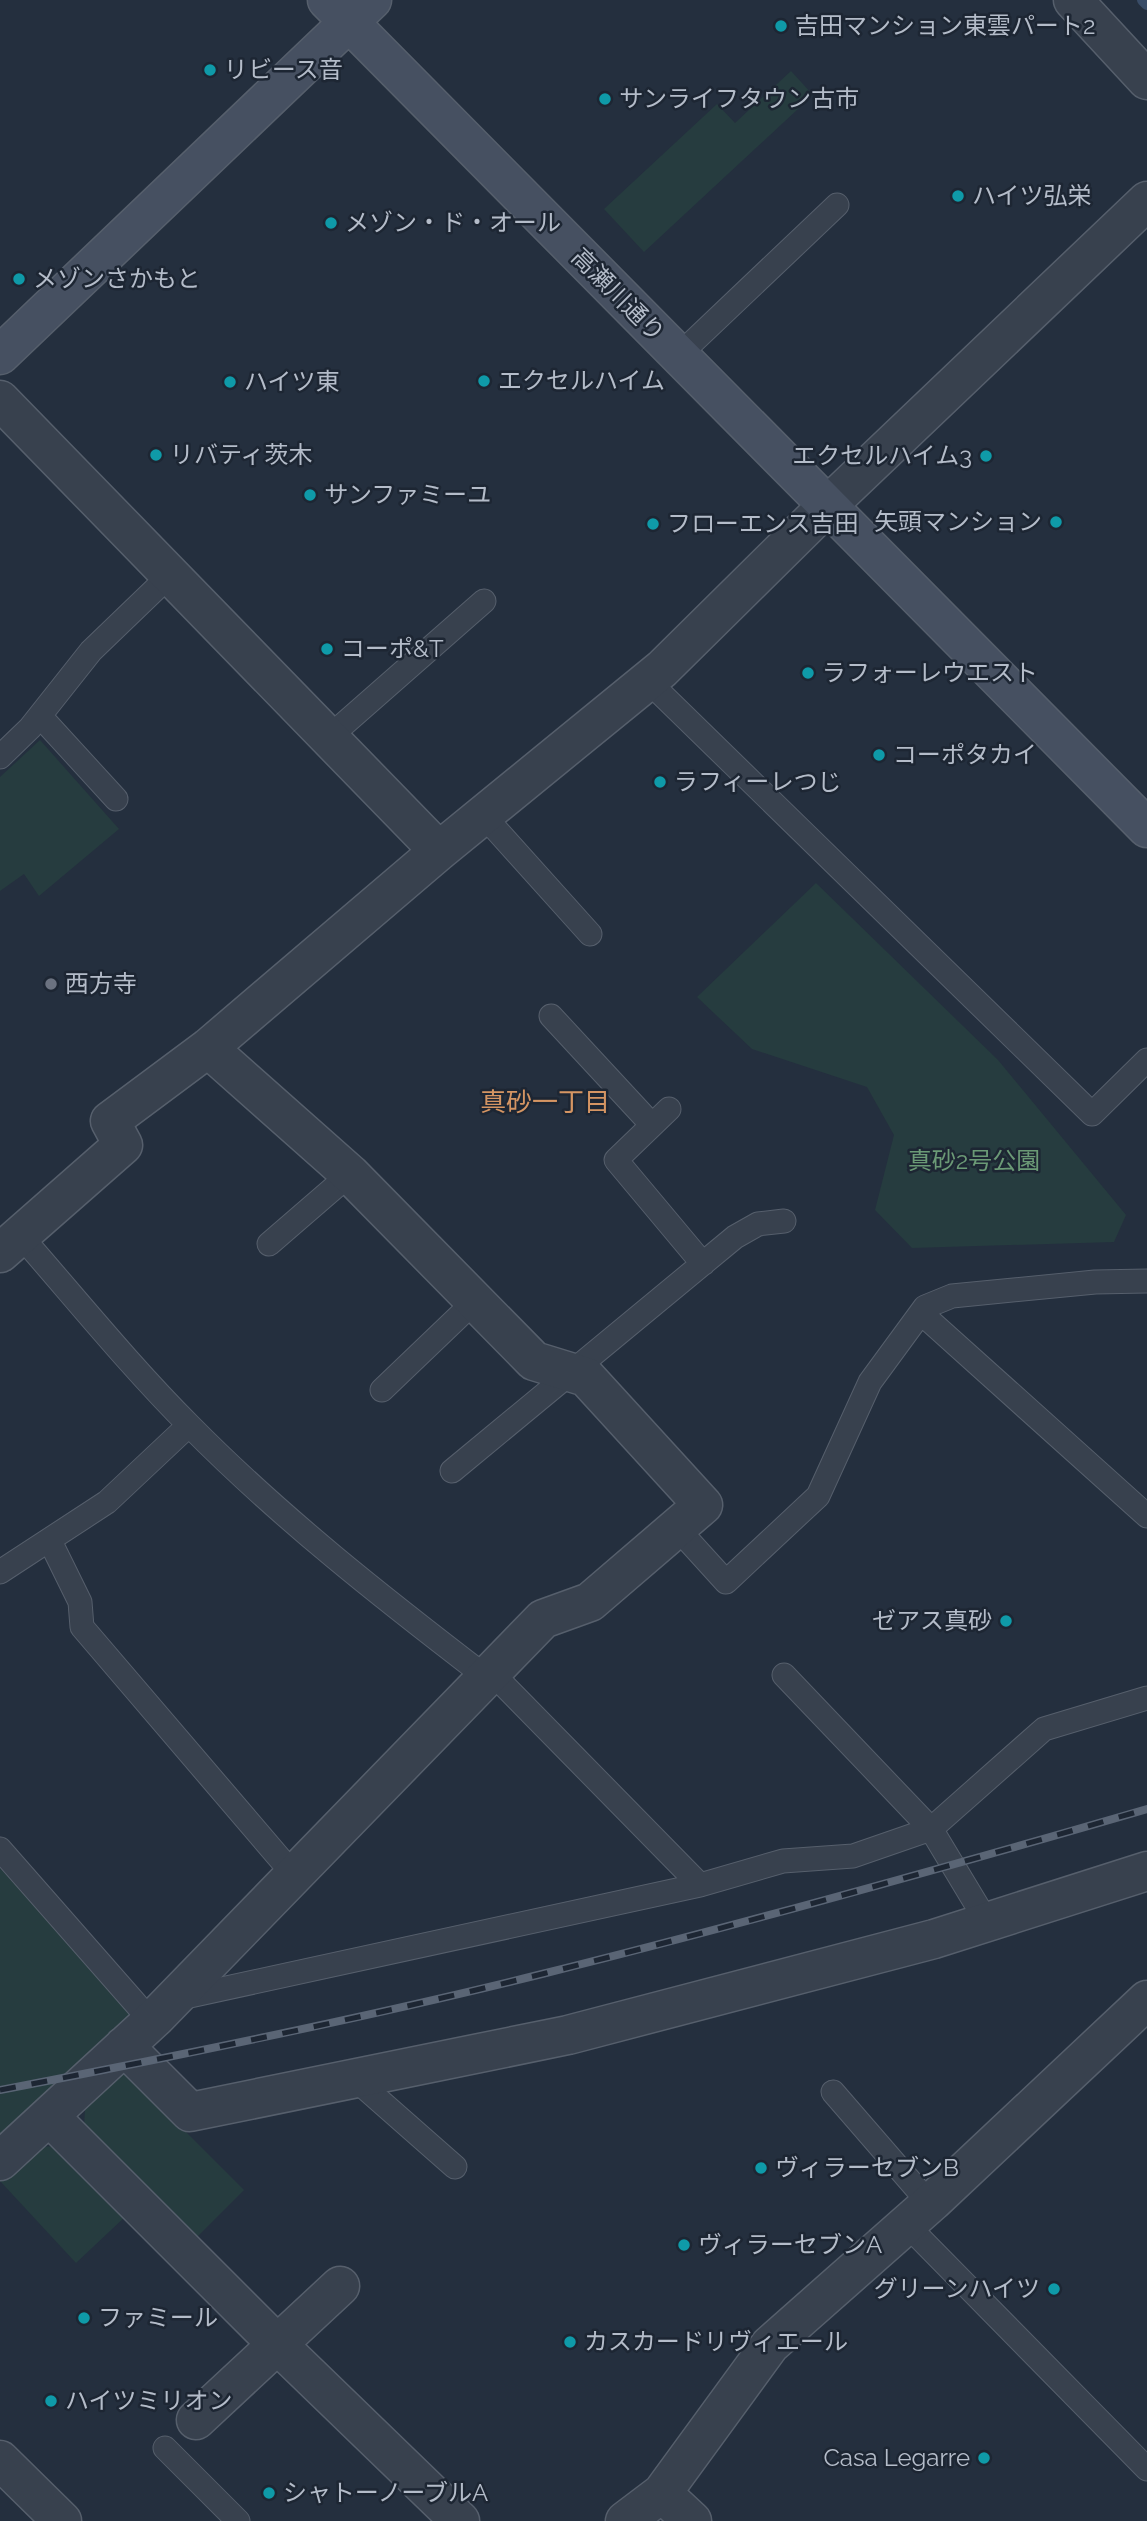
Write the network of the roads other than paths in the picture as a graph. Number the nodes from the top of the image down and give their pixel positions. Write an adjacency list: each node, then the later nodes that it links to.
1 (1073, 0): 3 (street)
2 (349, 7): 6 (street); 7 (street, 高瀬川通り)
3 (1147, 79)
4 (1147, 201): 9 (street)
5 (837, 205): 7 (lane)
6 (0, 355)
7 (678, 356): 9 (street, 高瀬川通り)
8 (0, 400): 10 (street)
9 (827, 506): 12 (street); 18 (street, 高瀬川通り)
10 (170, 575): 13 (lane); 14 (street)
11 (484, 601): 14 (lane)
12 (648, 681): 17 (street); 23 (lane)
13 (40, 716): 15 (lane); 16 (lane)
14 (328, 738): 19 (street)
15 (0, 757)
16 (116, 799)
17 (483, 815): 19 (street); 20 (lane)
18 (1147, 828)
19 (439, 851): 22 (street)
20 (590, 934)
21 (551, 1016): 28 (lane)
22 (208, 1048): 24 (street); 26 (street)
23 (1147, 1060)
24 (350, 1174): 27 (lane); 30 (street)
25 (785, 1220): 28 (lane)
26 (10, 1244): 34 (lane)
27 (269, 1244)
28 (703, 1264): 32 (lane)
29 (1147, 1280): 31 (lane)
30 (475, 1301): 32 (street); 33 (lane)
31 (920, 1313): 36 (lane); 37 (lane)
32 (569, 1371): 35 (lane); 37 (street)
33 (382, 1390)
34 (189, 1425): 38 (lane); 40 (lane)
35 (452, 1471)
36 (1147, 1515)
37 (677, 1528): 40 (street)
38 (50, 1541): 39 (lane); 46 (lane)
39 (0, 1572)
40 (489, 1675): 46 (street); 47 (lane)
41 (784, 1675): 43 (lane)
42 (1147, 1698): 43 (lane)
43 (931, 1829): 47 (lane); 48 (lane)
44 (0, 1849): 50 (lane)
45 (1147, 1871): 48 (street)
46 (294, 1875): 50 (street)
47 (700, 1885): 50 (lane)
48 (987, 1922): 51 (street)
49 (1147, 2000): 56 (street)
50 (149, 2022): 51 (street); 53 (street)
51 (355, 2079): 55 (lane)
52 (832, 2092): 56 (lane)
53 (49, 2116): 54 (street); 58 (street)
54 (0, 2161)
55 (455, 2166)
56 (918, 2214): 62 (lane); 63 (street)
57 (340, 2286): 58 (street)
58 (277, 2344): 59 (street); 66 (street)
59 (196, 2420)
60 (165, 2448): 65 (lane)
61 (0, 2460): 64 (street)
62 (1147, 2469)
63 (662, 2493): 67 (street); 68 (street)
64 (62, 2521)
65 (238, 2521)
66 (460, 2521)
67 (625, 2521)
68 (692, 2521)

